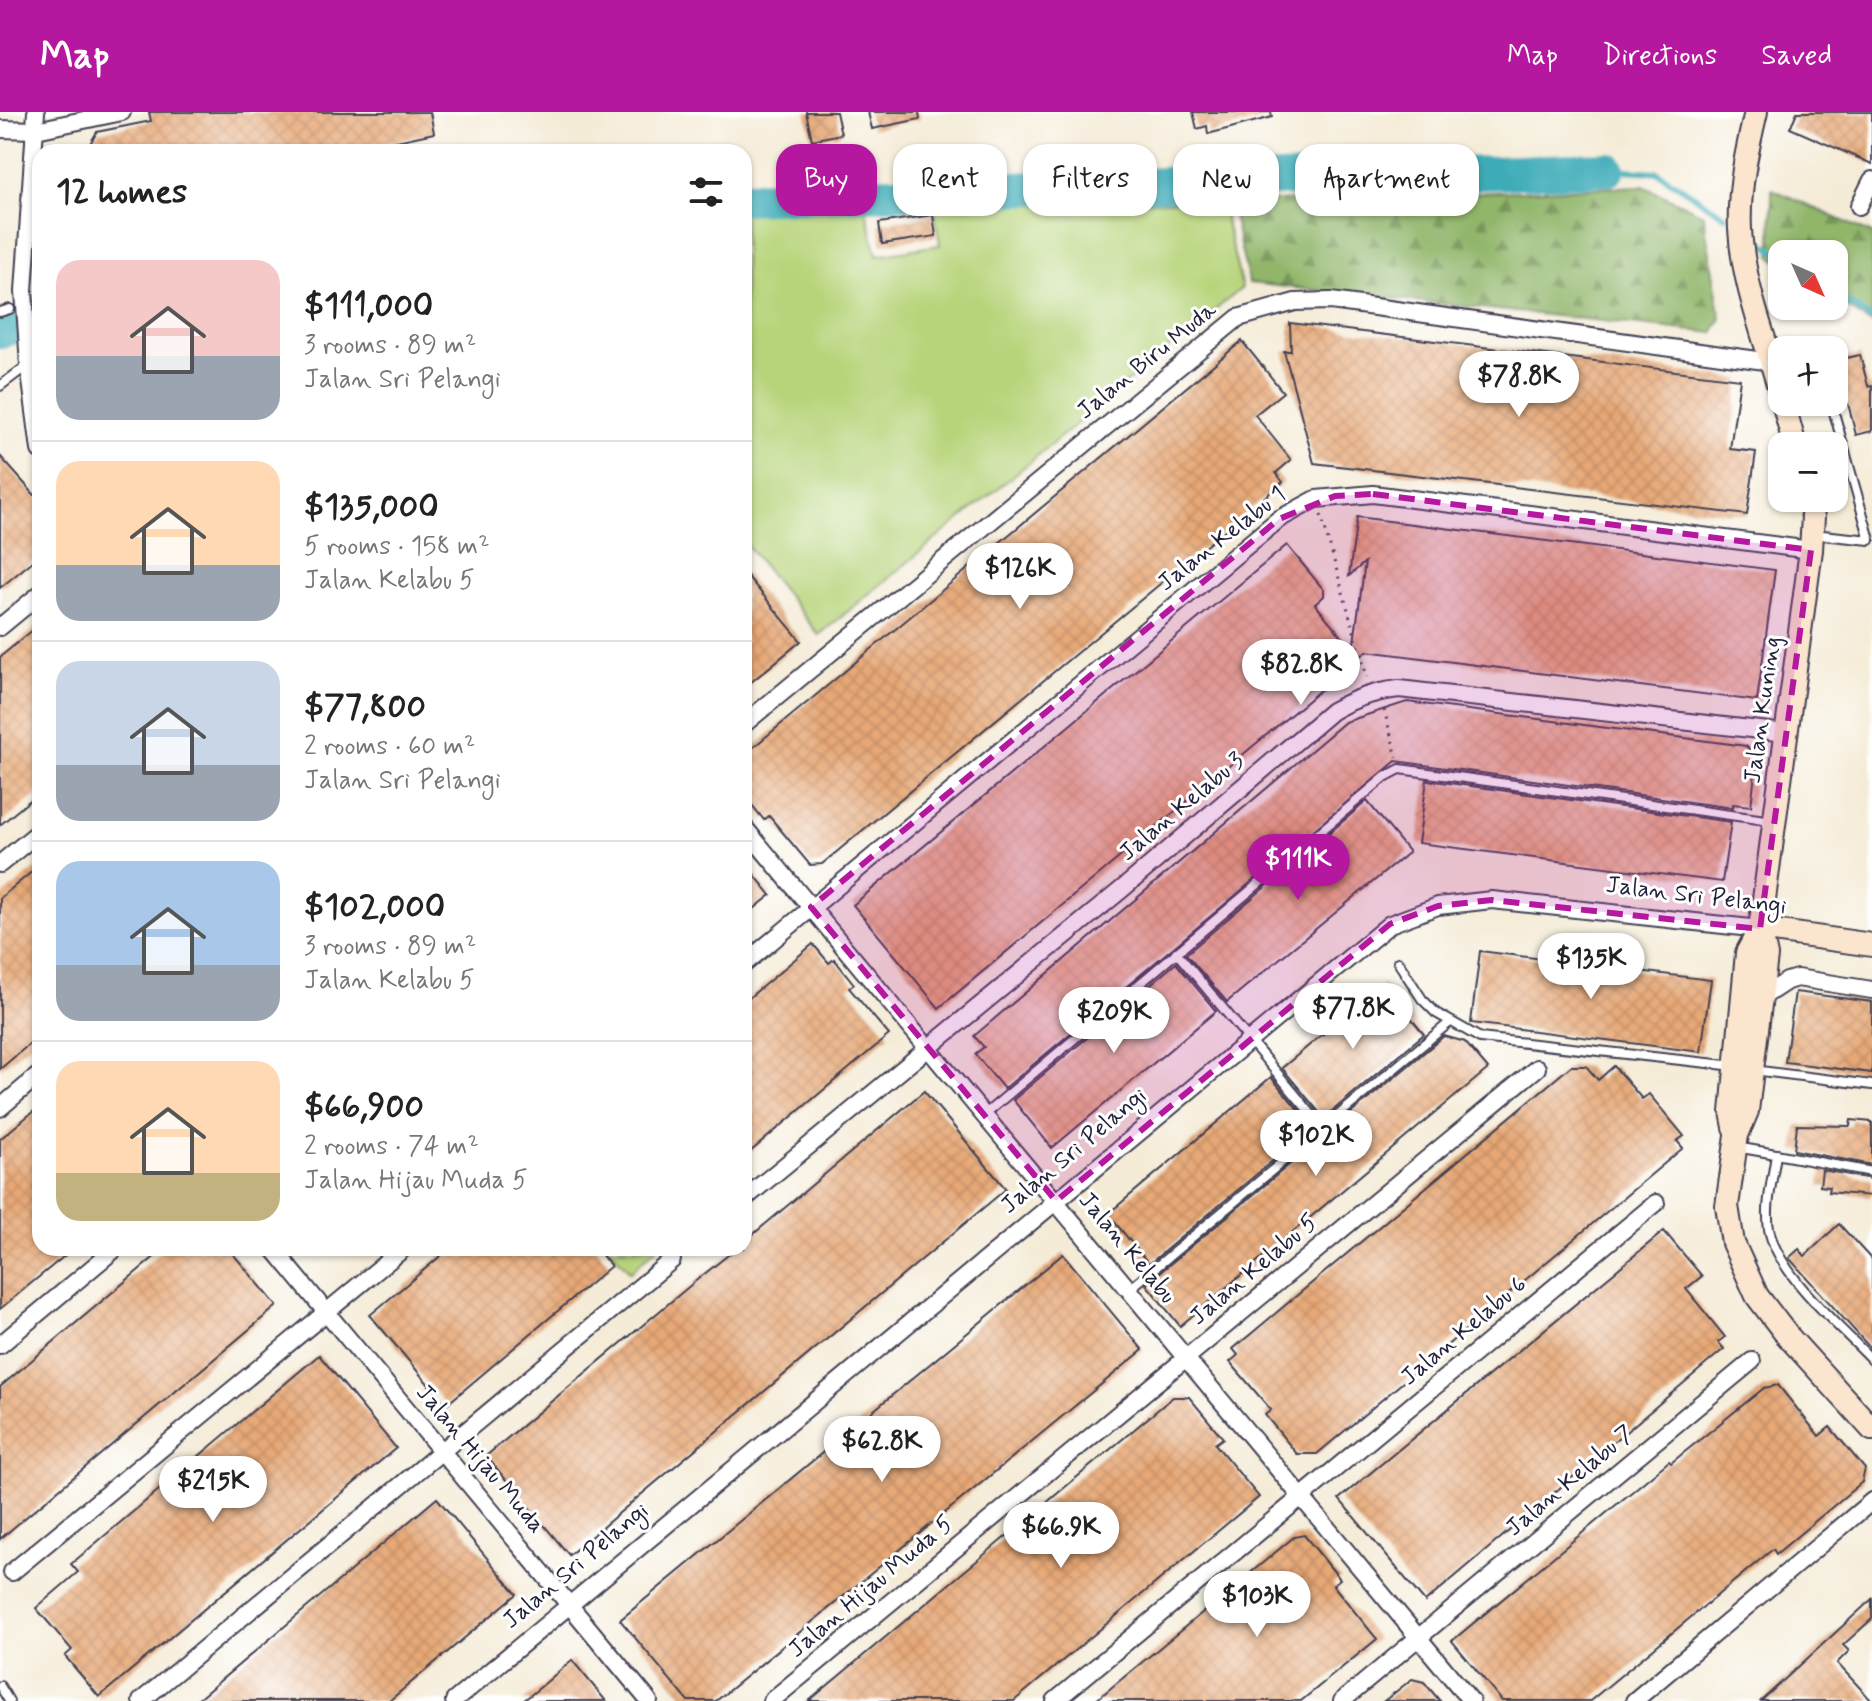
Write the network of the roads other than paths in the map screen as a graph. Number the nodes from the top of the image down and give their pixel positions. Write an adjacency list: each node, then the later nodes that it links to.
1 (36, 112): 5 (street)
2 (122, 112): 5 (street)
3 (1756, 112): 12 (street)
4 (0, 129): 5 (street)
5 (36, 130): 6 (street)
6 (35, 144)
7 (1872, 180): 9 (street)
8 (32, 184): 14 (street)
9 (1859, 206)
10 (10, 309): 11 (lane)
11 (0, 312)
12 (1768, 348)
13 (1768, 361): 22 (street, Jalan Biru Muda)
14 (29, 365): 15 (lane); 16 (street)
15 (0, 386)
16 (32, 389)
17 (1835, 416): 19 (lane)
18 (1810, 512): 19 (street, Jalan Kuning)
19 (1811, 542): 23 (street, Jalan Kuning); 28 (street, Jalan Kelabu 1)
20 (32, 601): 21 (street)
21 (0, 627)
22 (752, 717)
23 (1786, 733): 24 (street, Jalan Kuning); 38 (street, Jalan Kelabu 3)
24 (1773, 822): 29 (street, Jalan Kuning); 31 (lane)
25 (752, 837): 28 (street, Jalan Kelabu)
26 (32, 838): 27 (street)
27 (0, 864)
28 (811, 907): 32 (street, Jalan Kelabu 1); 38 (street, Jalan Kelabu)
29 (1760, 929): 30 (street, Jalan Sri Pelangi); 35 (street, Jalan Kuning); 37 (street, Jalan Sri Pelangi); 40 (street, Jalan Kuning)
30 (1872, 945)
31 (1176, 952): 37 (lane); 44 (lane)
32 (752, 957)
33 (1398, 962): 36 (lane)
34 (1872, 990): 35 (street)
35 (1761, 998): 40 (street, Jalan Kuning)
36 (1449, 1023): 40 (lane); 45 (lane)
37 (1248, 1039): 45 (lane); 50 (street, Jalan Sri Pelangi)
38 (927, 1046): 44 (street, Jalan Kelabu); 49 (street, Jalan Kelabu 3)
39 (1537, 1068): 59 (street, Jalan Kelabu 5)
40 (1744, 1068): 42 (lane); 46 (street, Jalan Kuning)
41 (32, 1081): 43 (street)
42 (1872, 1085)
43 (0, 1108)
44 (984, 1115): 50 (street, Jalan Kelabu)
45 (1323, 1128): 56 (lane)
46 (1736, 1141): 47 (lane); 62 (street, Jalan Kuning)
47 (1776, 1154): 48 (lane); 60 (lane)
48 (1872, 1172)
49 (752, 1192)
50 (1056, 1201): 56 (street, Jalan Kelabu); 67 (street, Jalan Sri Pelangi)
51 (1656, 1203): 64 (street, Jalan Kelabu 6)
52 (106, 1256): 58 (street)
53 (280, 1256): 57 (street, Jalan Hijau Muda)
54 (394, 1256): 57 (street)
55 (672, 1260): 63 (street)
56 (1131, 1288): 59 (street, Jalan Kelabu)
57 (327, 1312): 63 (street, Jalan Hijau Muda); 66 (street)
58 (0, 1345)
59 (1187, 1356): 64 (street, Jalan Kelabu); 74 (street, Jalan Hijau Muda 5)
60 (1872, 1360)
61 (1752, 1361): 68 (street, Jalan Kelabu 7)
62 (1872, 1429)
63 (442, 1451): 67 (street, Jalan Hijau Muda); 71 (street)
64 (1303, 1496): 68 (street, Jalan Kelabu); 75 (street, Jalan Kelabu 6)
65 (1872, 1501): 78 (street)
66 (12, 1572)
67 (569, 1605): 72 (street, Jalan Sri Pelangi); 73 (street, Jalan Hijau Muda)
68 (1419, 1637): 76 (street, Jalan Kelabu 7); 77 (street, Jalan Kelabu)
69 (0, 1686): 70 (lane)
70 (9, 1701)
71 (141, 1701)
72 (454, 1701)
73 (649, 1701)
74 (771, 1701)
75 (1055, 1701)
76 (1342, 1701)
77 (1471, 1701)
78 (1634, 1701)

